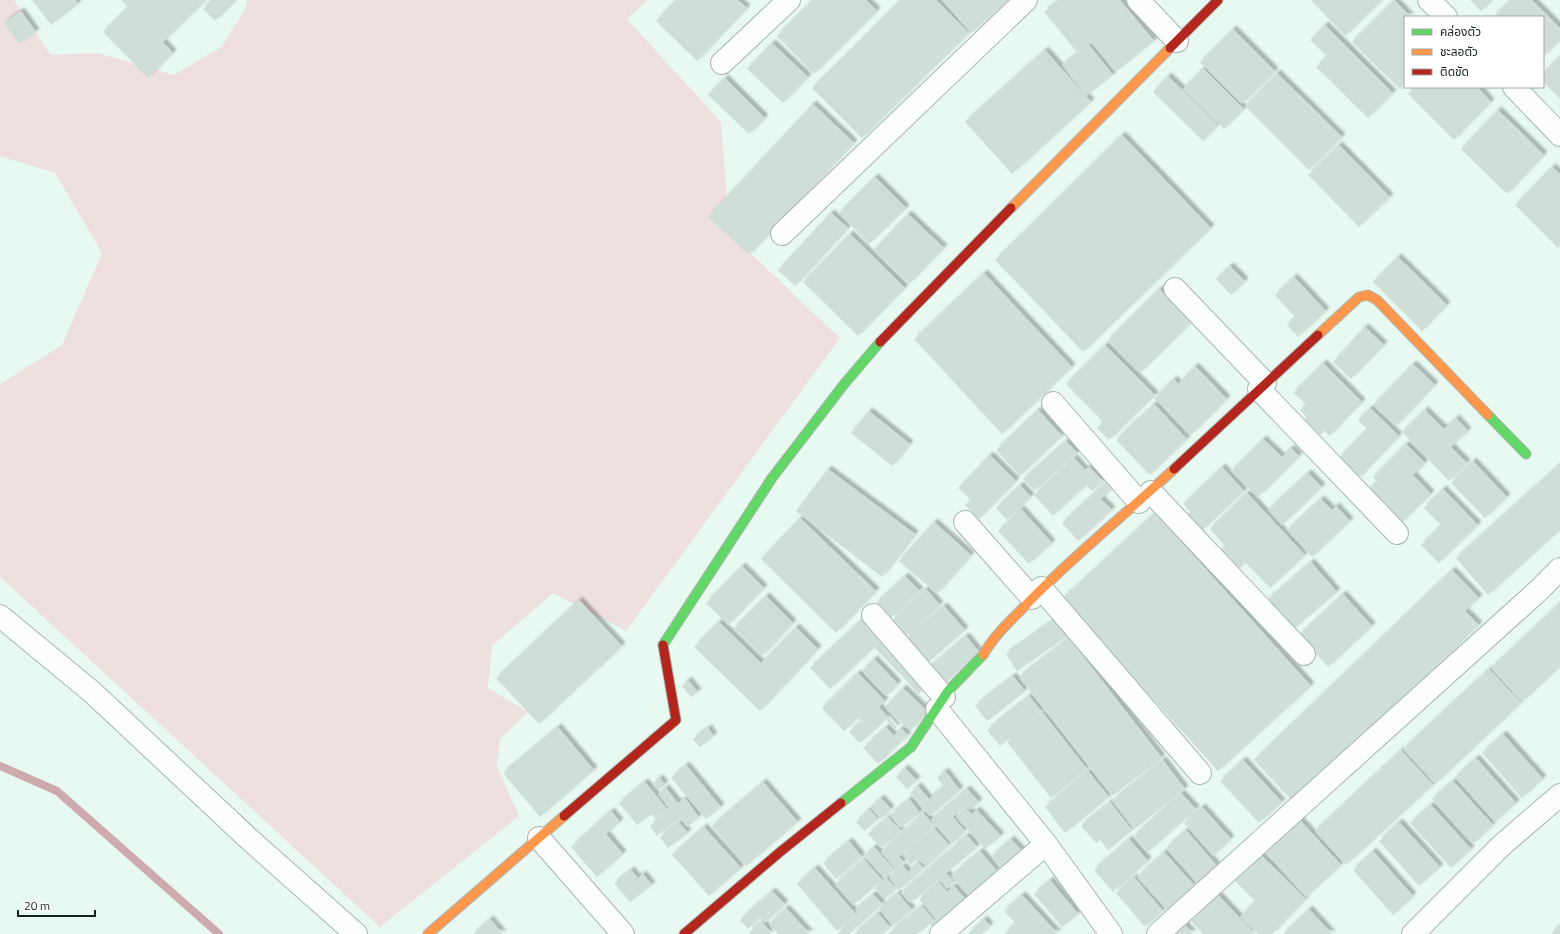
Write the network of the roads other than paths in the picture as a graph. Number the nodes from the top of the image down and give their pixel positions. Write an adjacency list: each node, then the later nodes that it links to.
1 (789, 0): 8 (street)
2 (1026, 0): 11 (street)
3 (1138, 0): 7 (street)
4 (1218, 0): 7 (street)
5 (1429, 0): 6 (street)
6 (1445, 16)
7 (1177, 41): 27 (street)
8 (722, 63)
9 (1515, 88): 10 (street)
10 (1560, 135)
11 (782, 234)
12 (1176, 289): 13 (street)
13 (1262, 386): 15 (street); 16 (street); 18 (street)
14 (1053, 403): 16 (street)
15 (1526, 454)
16 (1145, 497): 20 (street); 23 (street)
17 (965, 522): 20 (street)
18 (1397, 533)
19 (1560, 569): 35 (street)
20 (1037, 593): 24 (street); 25 (street)
21 (873, 615): 24 (street)
22 (0, 616): 29 (street)
23 (1304, 654)
24 (941, 703): 28 (street); 32 (street)
25 (1200, 773)
26 (1560, 795): 36 (street)
27 (539, 838): 30 (street); 31 (street)
28 (1046, 844): 33 (street); 34 (street)
29 (356, 934)
30 (428, 934)
31 (623, 934)
32 (684, 934)
33 (941, 934)
34 (1111, 934)
35 (1158, 934)
36 (1413, 934)

